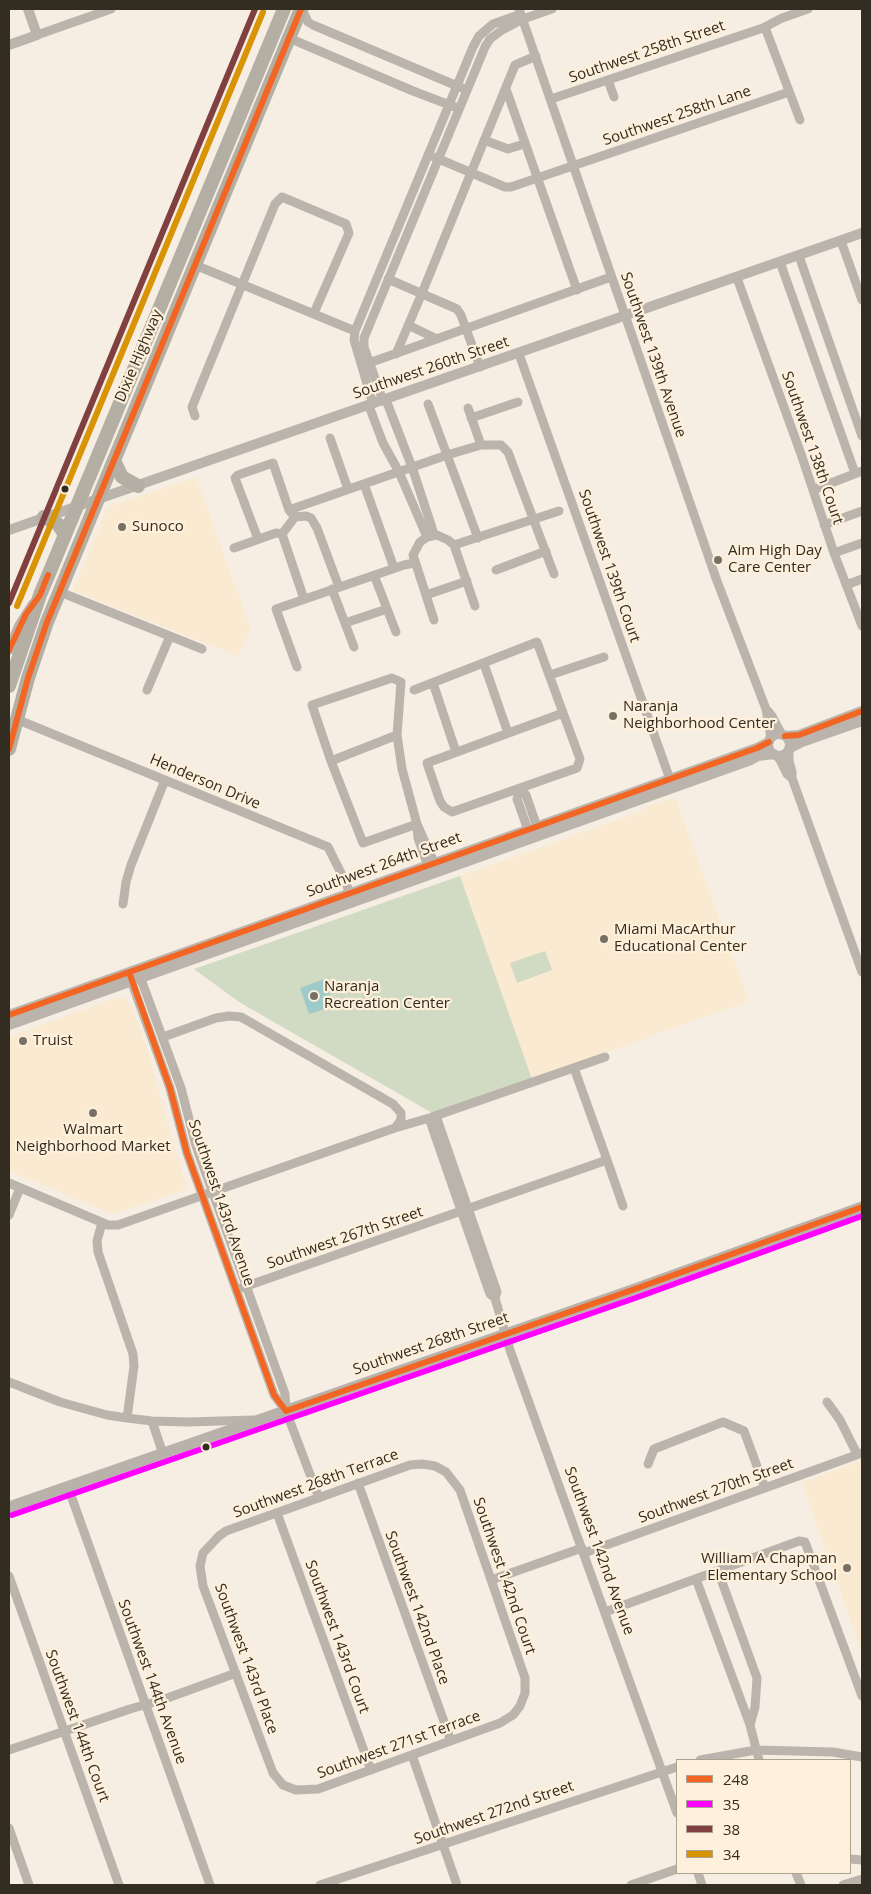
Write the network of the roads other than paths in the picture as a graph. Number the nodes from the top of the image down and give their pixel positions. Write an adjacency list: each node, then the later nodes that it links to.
1 (28, 9): 9 (street)
2 (111, 9): 9 (street)
3 (284, 9): 73 (highway, Dixie Highway)
4 (302, 9): 10 (highway, Dixie Highway); 14 (street)
5 (552, 9): 7 (street)
6 (808, 9): 8 (street, Southwest 258th Street)
7 (521, 14): 12 (street, Southwest 139th Avenue); 14 (street); 16 (street)
8 (763, 28): 13 (street, Southwest 258th Street); 17 (street)
9 (37, 35): 11 (street)
10 (289, 38): 20 (street); 34 (highway, Dixie Highway)
11 (9, 45)
12 (536, 56): 15 (street); 19 (street, Southwest 139th Avenue)
13 (608, 80): 18 (street); 19 (street, Southwest 258th Street)
14 (458, 86): 16 (street); 20 (street)
15 (506, 89): 23 (street); 24 (street)
16 (467, 90): 21 (street)
17 (789, 92): 22 (street); 27 (street, Southwest 258th Lane)
18 (614, 97)
19 (551, 99): 27 (street, Southwest 139th Avenue)
20 (450, 104): 21 (street); 25 (street)
21 (459, 108): 26 (street)
22 (800, 120)
23 (484, 140): 24 (street); 28 (street)
24 (524, 144): 29 (street)
25 (429, 155): 26 (street, Southwest 258th Lane); 46 (street)
26 (438, 159): 28 (street, Southwest 258th Lane); 37 (street)
27 (574, 166): 29 (street, Southwest 258th Lane); 35 (street, Southwest 139th Avenue)
28 (472, 174): 29 (street, Southwest 258th Lane); 40 (street)
29 (537, 178): 39 (street)
30 (862, 233): 31 (street, Southwest 260th Street)
31 (841, 241): 32 (street, Southwest 260th Street); 41 (street)
32 (799, 256): 33 (street, Southwest 260th Street); 58 (street)
33 (780, 262): 36 (street, Southwest 260th Street); 65 (street)
34 (195, 265): 38 (street); 62 (highway, Dixie Highway)
35 (611, 277): 39 (street); 43 (street, Southwest 139th Avenue)
36 (737, 278): 43 (street, Southwest 260th Street); 69 (street, Southwest 138th Court)
37 (388, 279): 40 (street); 50 (street)
38 (243, 284): 42 (street); 42 (street); 56 (street)
39 (576, 290): 45 (street)
40 (422, 293): 44 (street); 45 (street)
41 (862, 300)
42 (314, 313): 46 (street)
43 (625, 315): 49 (street, Southwest 260th Street); 122 (street, Southwest 139th Avenue)
44 (408, 326): 47 (street); 48 (street)
45 (466, 329): 47 (street); 51 (street)
46 (355, 331): 53 (street)
47 (437, 339): 48 (street)
48 (396, 354): 50 (street)
49 (519, 354): 51 (street, Southwest 260th Street); 138 (street, Southwest 139th Court)
50 (369, 363): 53 (street)
51 (480, 367): 53 (street, Southwest 260th Street)
52 (518, 402): 57 (street)
53 (378, 403): 63 (street); 64 (street); 67 (street, Southwest 260th Street)
54 (428, 404): 61 (street)
55 (468, 408): 57 (street)
56 (195, 416)
57 (471, 418): 60 (street)
58 (862, 436)
59 (330, 438): 68 (street)
60 (481, 445): 61 (street); 78 (street)
61 (447, 455): 63 (street); 84 (street)
62 (114, 461): 67 (highway); 70 (highway, Dixie Highway)
63 (412, 467): 64 (street); 71 (street)
64 (400, 472): 66 (street); 72 (street)
65 (859, 472): 69 (street)
66 (364, 484): 68 (street); 92 (street)
67 (138, 486): 70 (street, Southwest 260th Street)
68 (348, 489): 76 (street)
69 (812, 490): 79 (street, Southwest 138th Court)
70 (97, 498): 73 (street, Southwest 260th Street); 100 (highway, Dixie Highway)
71 (423, 501): 72 (street); 83 (street)
72 (413, 504): 83 (street)
73 (77, 505): 77 (street, Southwest 260th Street); 82 (highway, Dixie Highway)
74 (559, 511): 78 (street)
75 (862, 512): 79 (street)
76 (292, 513): 81 (street); 85 (street); 99 (street)
77 (44, 517): 80 (street, Southwest 260th Street); 82 (highway)
78 (534, 520): 84 (street); 89 (street)
79 (824, 525): 90 (street, Southwest 138th Court)
80 (9, 530)
81 (282, 534): 85 (street); 103 (street)
82 (65, 535): 101 (highway, Dixie Highway)
83 (431, 536): 87 (street); 91 (street)
84 (478, 538): 87 (street)
85 (258, 539): 88 (street)
86 (862, 543): 90 (street)
87 (454, 545): 97 (street)
88 (234, 548)
89 (546, 552): 93 (street); 94 (street)
90 (834, 553): 98 (street, Southwest 138th Court)
91 (414, 563): 92 (street); 102 (street)
92 (394, 568): 95 (street)
93 (496, 570)
94 (554, 574)
95 (374, 575): 99 (street); 105 (street)
96 (862, 579): 98 (street)
97 (467, 581): 102 (street); 104 (street)
98 (846, 585): 108 (street, Southwest 138th Court)
99 (336, 588): 103 (street); 107 (street)
100 (60, 592): 110 (street); 125 (highway, Dixie Highway)
101 (40, 595): 113 (street); 119 (highway, Dixie Highway)
102 (426, 595): 106 (street)
103 (304, 599): 116 (street)
104 (475, 606)
105 (387, 608): 107 (street); 109 (street)
106 (434, 620)
107 (345, 623): 111 (street)
108 (862, 626)
109 (396, 632)
110 (170, 636): 112 (street); 120 (street)
111 (354, 647)
112 (202, 649)
113 (9, 650)
114 (604, 657): 117 (street)
115 (484, 664): 117 (street); 118 (street); 127 (street)
116 (297, 667)
117 (550, 675): 124 (street)
118 (433, 683): 121 (street); 133 (street)
119 (9, 686)
120 (147, 690)
121 (414, 690)
122 (766, 709): 129 (street, Southwest 139th Avenue); 130 (street, Southwest 139th Avenue)
123 (862, 711): 129 (street)
124 (562, 713): 127 (street); 139 (street)
125 (13, 718): 131 (highway, Dixie Highway); 137 (street, Henderson Drive)
126 (862, 721): 132 (street)
127 (508, 733): 133 (street)
128 (397, 736): 135 (street); 135 (street); 140 (street)
129 (784, 736): 130 (street); 132 (street)
130 (770, 740): 134 (street); 138 (street, Southwest 264th Street)
131 (9, 749)
132 (789, 749): 134 (street); 136 (street)
133 (456, 752): 139 (street)
134 (776, 755): 136 (street); 138 (street, Southwest 264th Street)
135 (331, 761): 140 (street)
136 (792, 778): 145 (street)
137 (165, 780): 143 (street, Henderson Drive); 144 (street)
138 (671, 784): 141 (street, Southwest 264th Street); 143 (street, Southwest 264th Street)
139 (520, 789): 141 (street)
140 (418, 824): 142 (street)
141 (532, 829): 142 (street, Southwest 264th Street)
142 (432, 865): 143 (street, Southwest 264th Street)
143 (351, 898): 147 (street, Southwest 264th Street)
144 (123, 904)
145 (861, 963): 146 (street)
146 (862, 972)
147 (135, 975): 148 (street, Southwest 264th Street); 149 (street, Southwest 264th Street); 150 (street, Southwest 143rd Avenue); 159 (street, Southwest 143rd Avenue)
148 (9, 1015)
149 (9, 1025)
150 (163, 1037): 154 (street); 158 (street, Southwest 143rd Avenue)
151 (605, 1057): 152 (street)
152 (574, 1068): 153 (street); 155 (street)
153 (433, 1117): 154 (street); 162 (street, Southwest 142nd Avenue)
154 (395, 1128): 158 (street)
155 (607, 1160): 160 (street); 162 (street, Southwest 267th Street)
156 (9, 1183): 157 (street)
157 (20, 1188): 163 (street); 164 (street)
158 (213, 1192): 159 (street); 165 (street, Southwest 143rd Avenue)
159 (202, 1196): 164 (street); 166 (street, Southwest 143rd Avenue)
160 (623, 1206)
161 (862, 1207): 167 (main road, Southwest 268th Street)
162 (466, 1211): 165 (street, Southwest 267th Street); 167 (street, Southwest 142nd Avenue)
163 (9, 1215)
164 (102, 1223): 171 (street)
165 (246, 1286): 166 (street, Southwest 267th Street); 170 (street, Southwest 143rd Avenue)
166 (236, 1290): 170 (street, Southwest 143rd Avenue)
167 (506, 1334): 170 (main road, Southwest 268th Street); 184 (street, Southwest 142nd Avenue)
168 (9, 1382): 171 (street)
169 (827, 1402): 174 (street, Southwest 270th Street)
170 (286, 1410): 172 (main road, Southwest 268th Street); 181 (street, Southwest 143rd Avenue)
171 (127, 1418): 173 (street)
172 (261, 1420): 173 (street); 175 (main road, Southwest 268th Street)
173 (152, 1421): 175 (street)
174 (860, 1453): 180 (street, Southwest 270th Street)
175 (163, 1454): 179 (main road, Southwest 268th Street)
176 (648, 1464): 180 (street)
177 (446, 1472): 178 (street, Southwest 268th Terrace); 189 (street, Southwest 142nd Court)
178 (358, 1483): 181 (street, Southwest 268th Terrace); 197 (street, Southwest 142nd Place)
179 (68, 1487): 182 (main road, Southwest 268th Street); 194 (street, Southwest 144th Avenue)
180 (765, 1488): 184 (street, Southwest 270th Street)
181 (319, 1498): 183 (street, Southwest 268th Terrace)
182 (9, 1507)
183 (277, 1513): 185 (street, Southwest 268th Terrace); 205 (street, Southwest 143rd Court)
184 (583, 1551): 189 (street, Southwest 270th Street); 190 (street, Southwest 142nd Avenue)
185 (203, 1553): 191 (street, Southwest 143rd Place)
186 (718, 1571): 188 (street); 193 (street); 195 (street)
187 (9, 1576): 196 (street, Southwest 144th Court)
188 (696, 1579): 190 (street); 195 (street)
189 (491, 1580): 192 (street, Southwest 142nd Court)
190 (605, 1612): 206 (street, Southwest 142nd Avenue)
191 (236, 1673): 194 (street); 207 (street, Southwest 143rd Place)
192 (525, 1693): 197 (street, Southwest 271st Terrace)
193 (862, 1696)
194 (146, 1704): 196 (street); 216 (street, Southwest 144th Avenue)
195 (750, 1725): 199 (street)
196 (64, 1731): 198 (street); 215 (street, Southwest 144th Court)
197 (451, 1741): 200 (street, Southwest 271st Terrace)
198 (9, 1750)
199 (756, 1750): 201 (street); 202 (street); 203 (street)
200 (412, 1755): 205 (street, Southwest 271st Terrace); 210 (street)
201 (862, 1757)
202 (706, 1759)
203 (759, 1759)
204 (676, 1767): 206 (street, Southwest 272nd Street)
205 (371, 1770): 207 (street, Southwest 271st Terrace)
206 (663, 1771): 208 (street, Southwest 142nd Avenue); 210 (street, Southwest 272nd Street)
207 (273, 1773)
208 (676, 1810)
209 (9, 1828): 214 (street)
210 (442, 1845): 213 (street, Southwest 272nd Street); 218 (street)
211 (676, 1869): 219 (street)
212 (862, 1879): 220 (street)
213 (342, 1882): 217 (street, Southwest 272nd Street)
214 (29, 1885)
215 (119, 1885)
216 (210, 1885)
217 (320, 1885)
218 (457, 1885)
219 (631, 1885)
220 (843, 1885)

